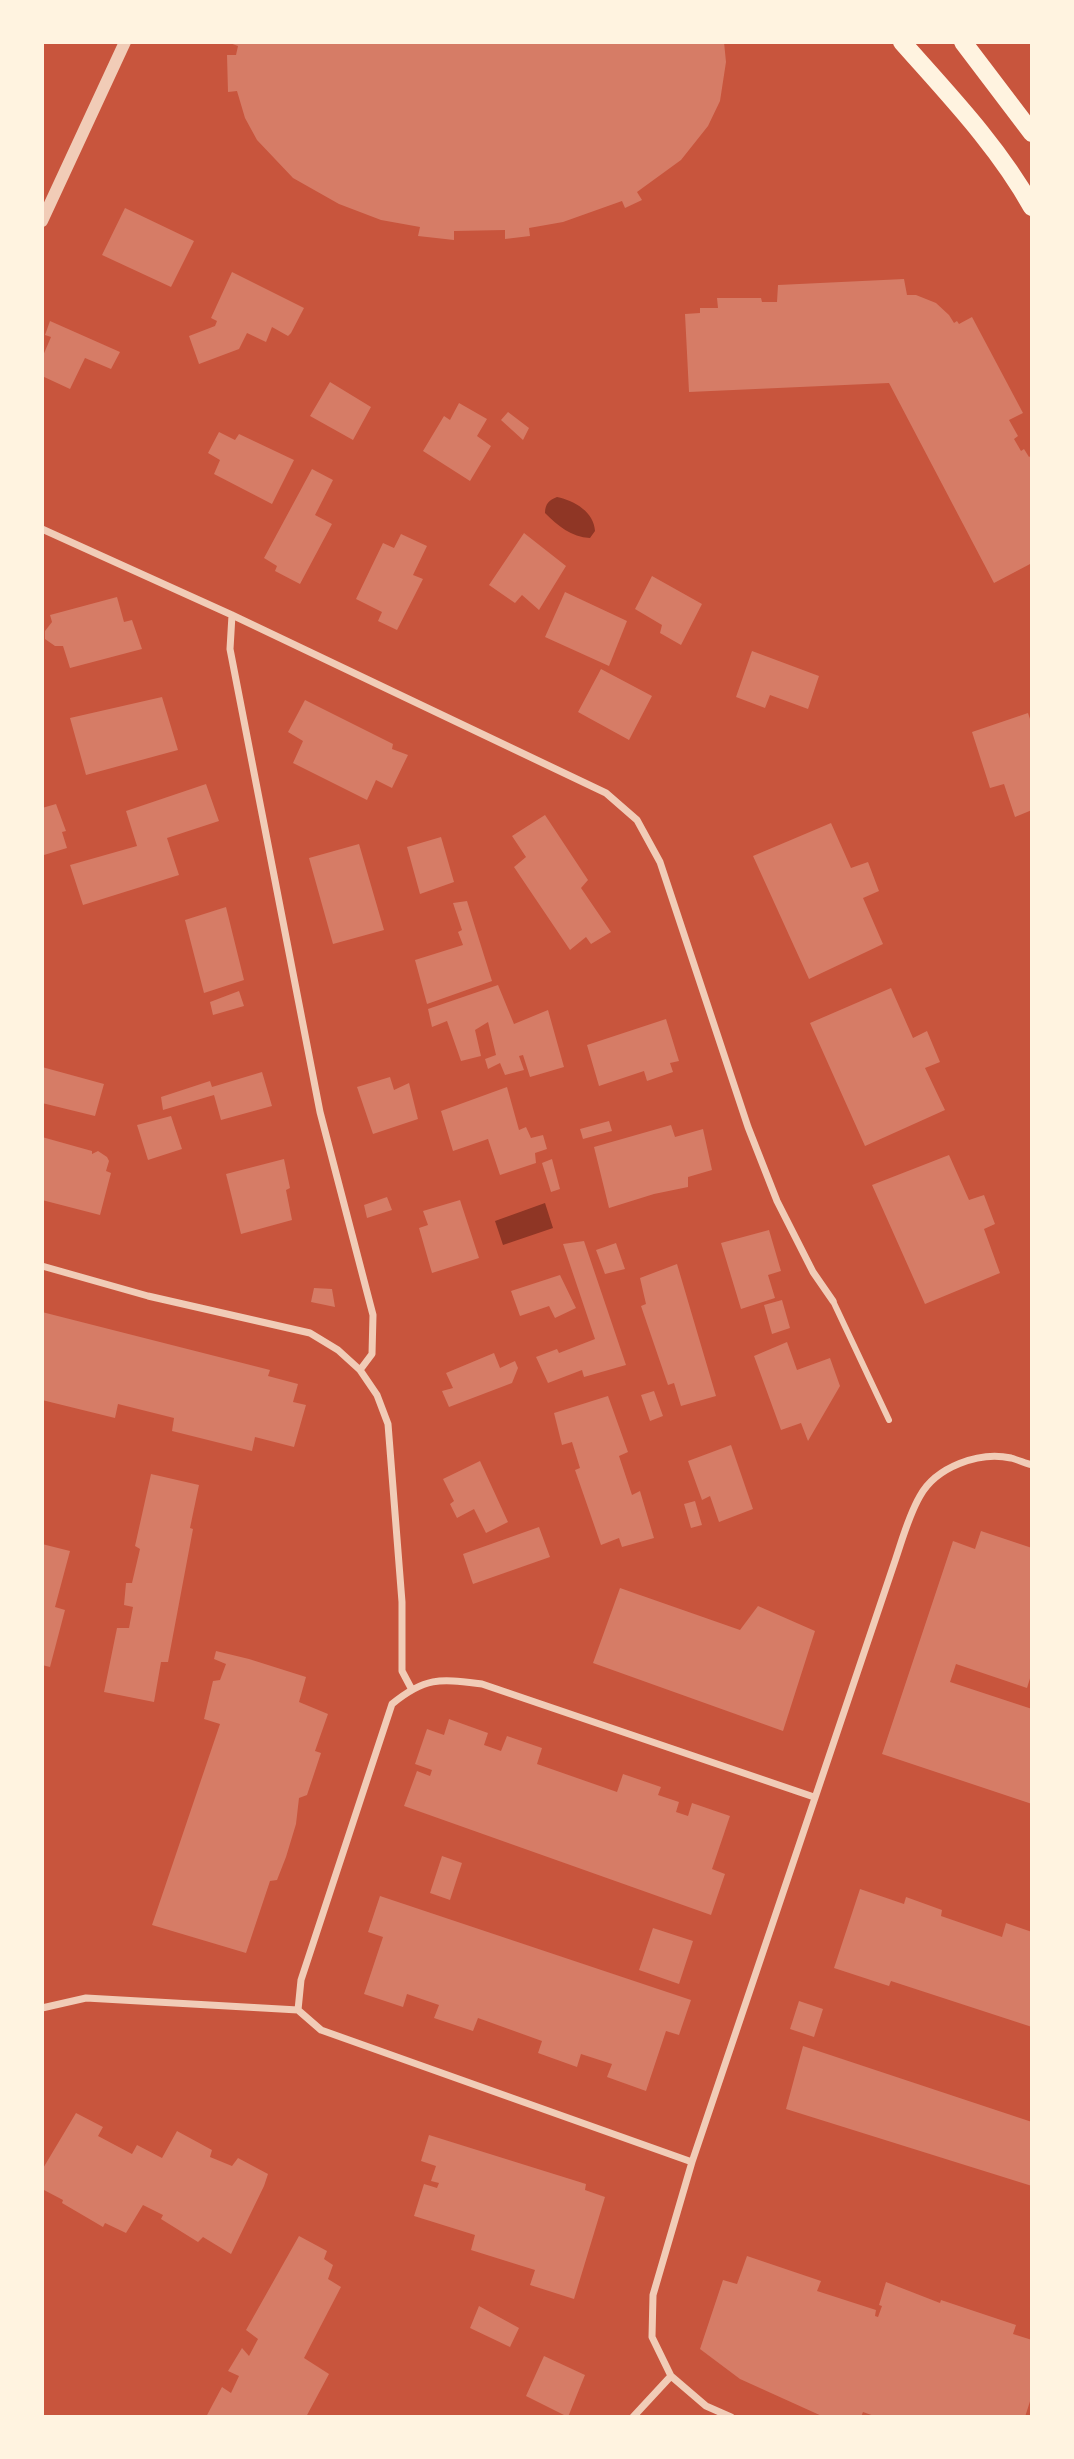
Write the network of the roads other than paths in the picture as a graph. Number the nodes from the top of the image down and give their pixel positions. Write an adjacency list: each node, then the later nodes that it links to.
1 (125, 42): 6 (street)
2 (902, 42): 5 (main road)
3 (963, 42): 4 (main road)
4 (1032, 132)
5 (1032, 207)
6 (42, 221)
7 (42, 529): 8 (street)
8 (232, 615): 10 (street); 11 (street)
9 (42, 1266): 11 (street)
10 (833, 1301): 12 (street)
11 (360, 1370): 14 (street)
12 (888, 1420)
13 (1032, 1465): 15 (street)
14 (411, 1688): 15 (street); 17 (street)
15 (814, 1797): 18 (street)
16 (42, 2008): 17 (street)
17 (298, 2010): 18 (street)
18 (692, 2162): 19 (street)
19 (671, 2376): 20 (street); 21 (street)
20 (634, 2417)
21 (731, 2417)

